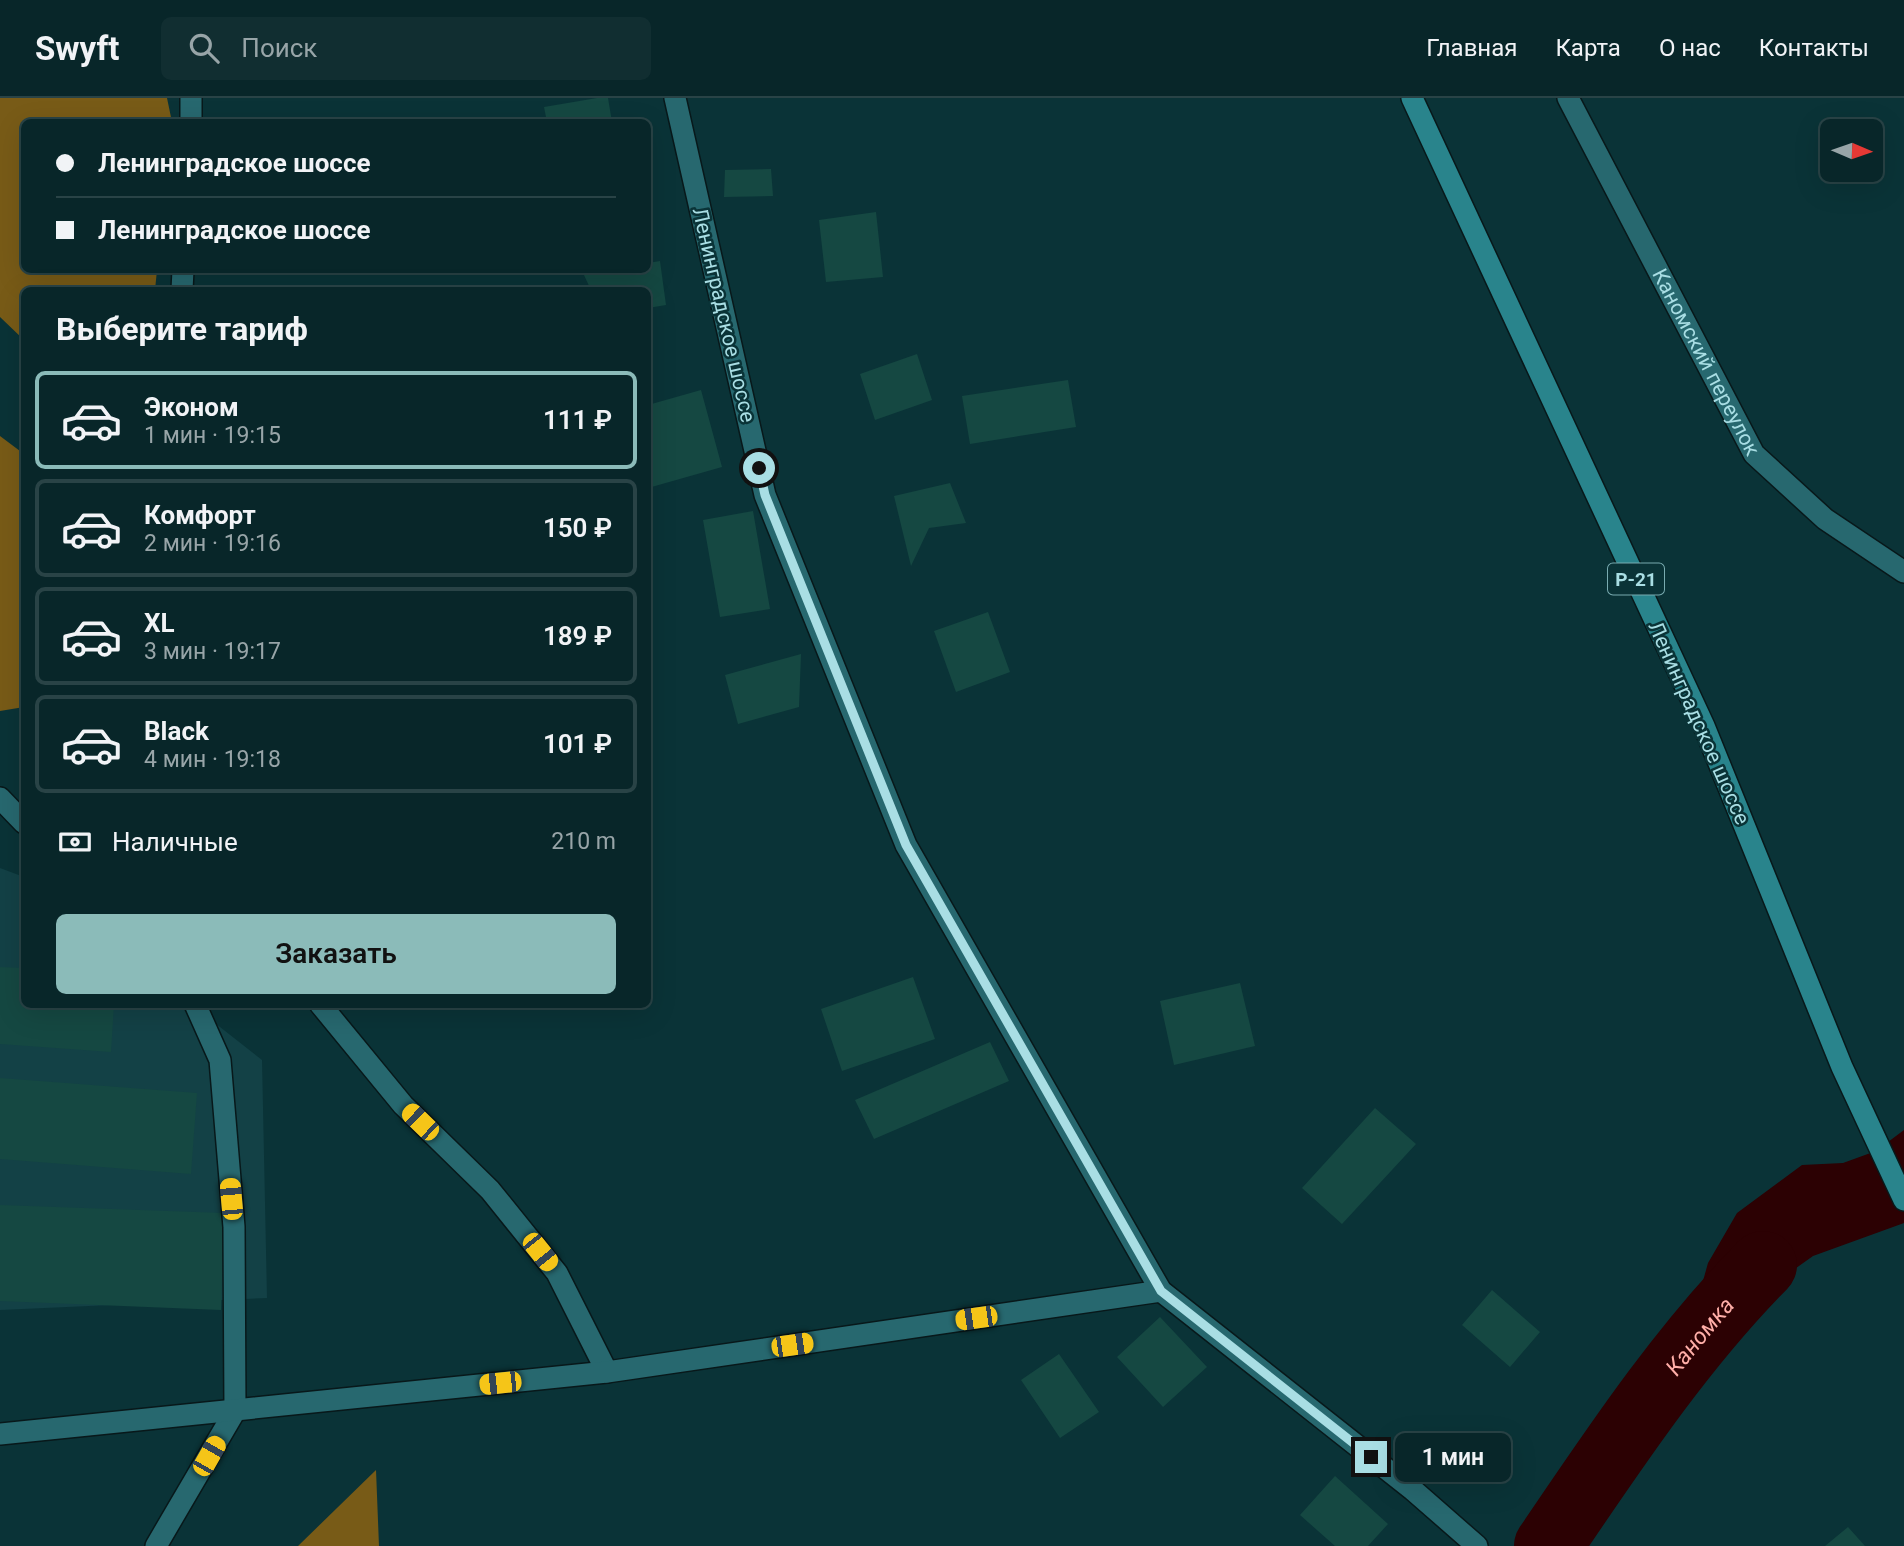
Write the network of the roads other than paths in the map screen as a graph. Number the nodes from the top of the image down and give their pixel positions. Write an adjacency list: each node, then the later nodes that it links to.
1 (191, 98): 5 (street)
2 (675, 98): 12 (street, Ленинградское шоссе)
3 (1412, 98): 11 (main road, Ленинградское шоссе / Р-21)
4 (1568, 98): 6 (street, Каномский переулок)
5 (191, 119)
6 (1904, 572)
7 (0, 799): 8 (street)
8 (21, 819)
9 (197, 1008): 14 (street)
10 (323, 1008): 13 (street)
11 (1904, 1200)
12 (1161, 1291): 13 (street); 17 (street, Ленинградское шоссе)
13 (607, 1371): 14 (street)
14 (235, 1411): 15 (street); 16 (street)
15 (0, 1434)
16 (156, 1546)
17 (1477, 1546)

